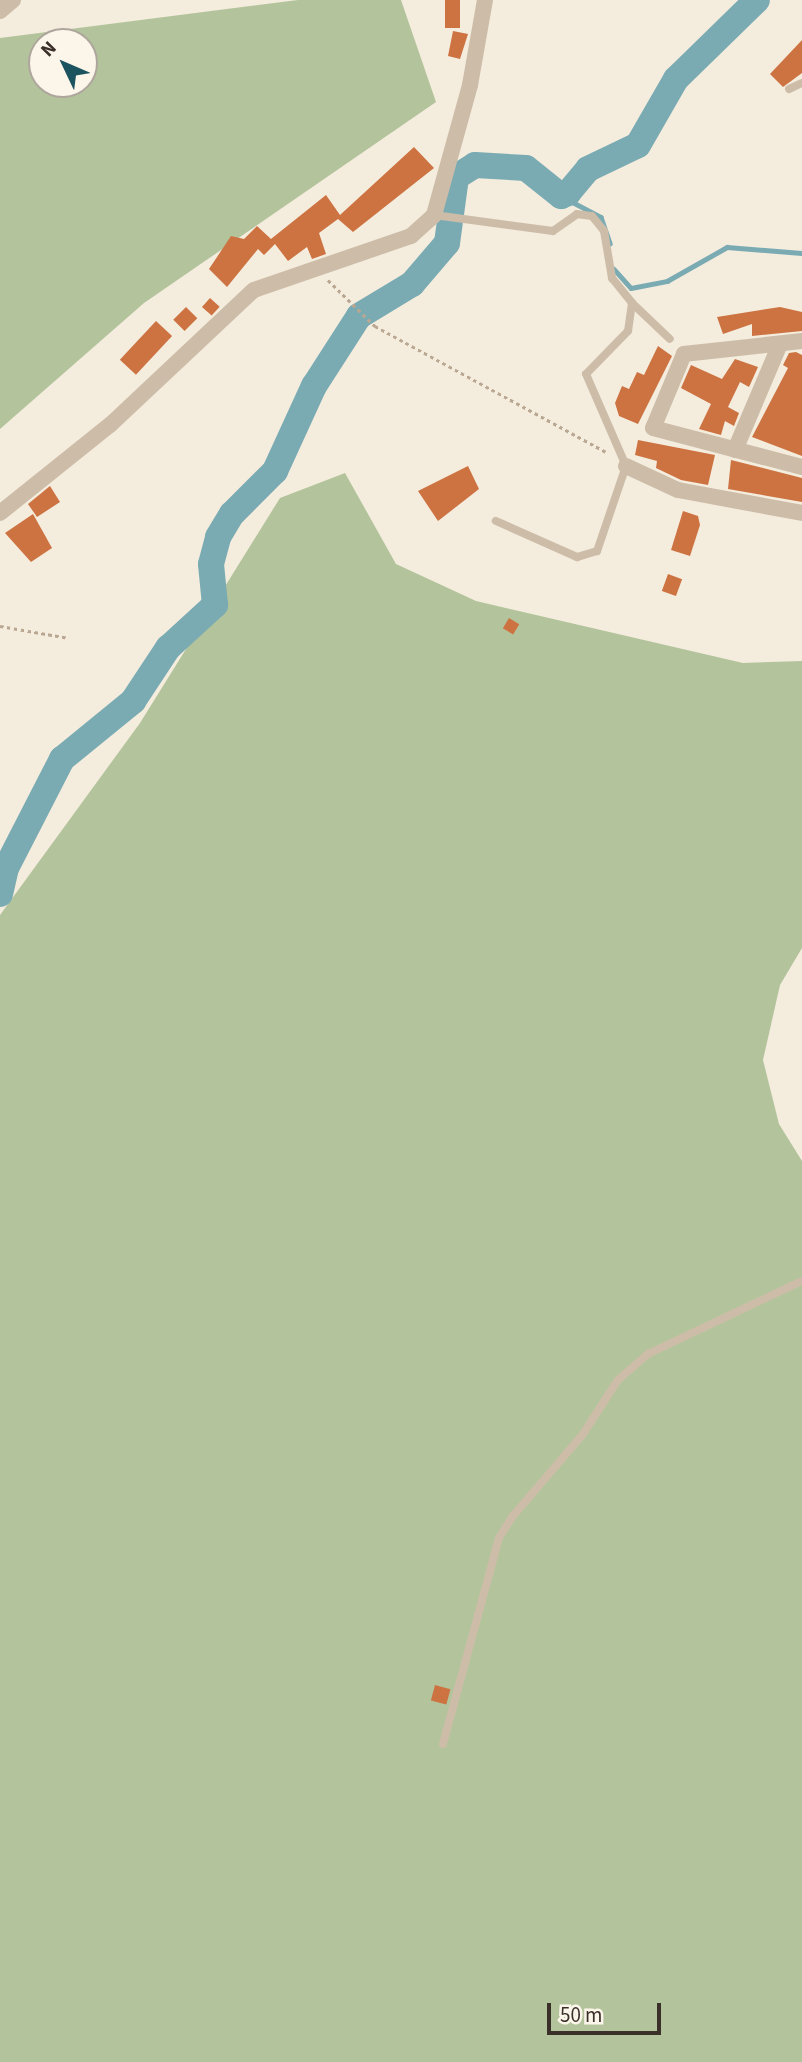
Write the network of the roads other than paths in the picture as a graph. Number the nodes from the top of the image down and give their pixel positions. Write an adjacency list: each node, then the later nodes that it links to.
1 (13, 0): 3 (street)
2 (485, 0): 6 (street)
3 (0, 11)
4 (802, 83): 5 (lane)
5 (789, 89)
6 (440, 216): 7 (lane); 14 (street)
7 (632, 303): 8 (lane); 12 (lane)
8 (670, 339)
9 (802, 341): 10 (street)
10 (780, 344): 11 (street); 11 (street)
11 (735, 450): 13 (street)
12 (626, 466): 15 (street); 16 (lane)
13 (802, 467)
14 (0, 513)
15 (802, 513)
16 (496, 520)
17 (802, 1281): 18 (lane)
18 (443, 1744)

